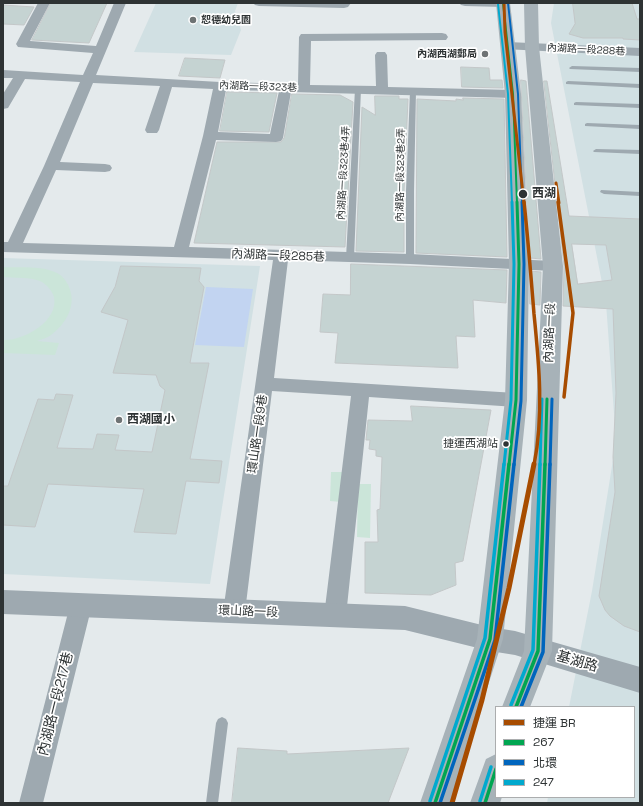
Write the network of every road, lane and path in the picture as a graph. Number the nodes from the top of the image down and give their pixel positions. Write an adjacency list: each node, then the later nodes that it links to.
1 (44, 3): 11 (street)
2 (120, 3): 11 (street)
3 (259, 3): 4 (street)
4 (345, 3)
5 (465, 3): 7 (street)
6 (531, 3): 10 (main road, 內湖路一段)
7 (503, 4): 9 (main road)
8 (442, 37): 24 (street)
9 (508, 46): 10 (street, 內湖路一段288巷); 28 (main road)
10 (532, 47): 12 (street, 內湖路一段288巷); 48 (main road, 內湖路一段)
11 (100, 50): 18 (street)
12 (640, 52)
13 (381, 55): 26 (street)
14 (572, 68): 15 (lane)
15 (640, 70)
16 (3, 74): 17 (street, 內湖路一段323巷)
17 (21, 75): 18 (street, 內湖路一段323巷); 30 (street)
18 (88, 79): 19 (street, 內湖路一段323巷); 38 (street)
19 (167, 83): 21 (street, 內湖路一段323巷); 34 (street)
20 (568, 83): 22 (lane)
21 (220, 86): 23 (street, 內湖路一段323巷); 35 (street)
22 (640, 86)
23 (286, 87): 24 (street, 內湖路一段323巷); 35 (street)
24 (304, 88): 25 (street, 內湖路一段323巷)
25 (358, 89): 26 (street, 內湖路一段323巷); 45 (lane, 內湖路一段323巷4弄)
26 (382, 90): 27 (street, 內湖路一段323巷)
27 (413, 91): 28 (street, 內湖路一段323巷); 46 (lane, 內湖路一段323巷2弄)
28 (514, 94): 47 (main road)
29 (576, 104): 31 (lane)
30 (3, 105)
31 (640, 106)
32 (587, 125): 33 (lane)
33 (640, 127)
34 (152, 130)
35 (210, 136): 43 (street)
36 (596, 151): 37 (lane)
37 (640, 152)
38 (51, 166): 39 (street); 42 (street)
39 (105, 168)
40 (604, 192): 41 (lane)
41 (640, 194)
42 (8, 247): 43 (street, 內湖路一段285巷)
43 (180, 253): 44 (street, 內湖路一段285巷)
44 (281, 256): 45 (street, 內湖路一段285巷); 49 (street, 環山路一段9巷)
45 (350, 258): 46 (street, 內湖路一段285巷)
46 (410, 259): 47 (street, 內湖路一段285巷)
47 (519, 264): 48 (street, 內湖路一段285巷); 51 (main road)
48 (553, 266): 57 (main road, 內湖路一段)
49 (265, 384): 50 (street); 54 (street, 環山路一段9巷)
50 (361, 389): 51 (street); 55 (street)
51 (516, 400): 56 (main road)
52 (3, 602): 53 (street, 環山路一段)
53 (81, 606): 54 (street, 環山路一段); 62 (street, 內湖路一段217巷)
54 (234, 612): 55 (street, 環山路一段)
55 (335, 616): 56 (street, 環山路一段)
56 (490, 640): 57 (street, 基湖路); 64 (main road)
57 (538, 651): 58 (street, 基湖路); 59 (main road, 內湖路一段)
58 (640, 680)
59 (516, 706)
60 (222, 723): 63 (lane)
61 (495, 772): 65 (main road)
62 (31, 803)
63 (212, 803)
64 (435, 803)
65 (485, 803)

